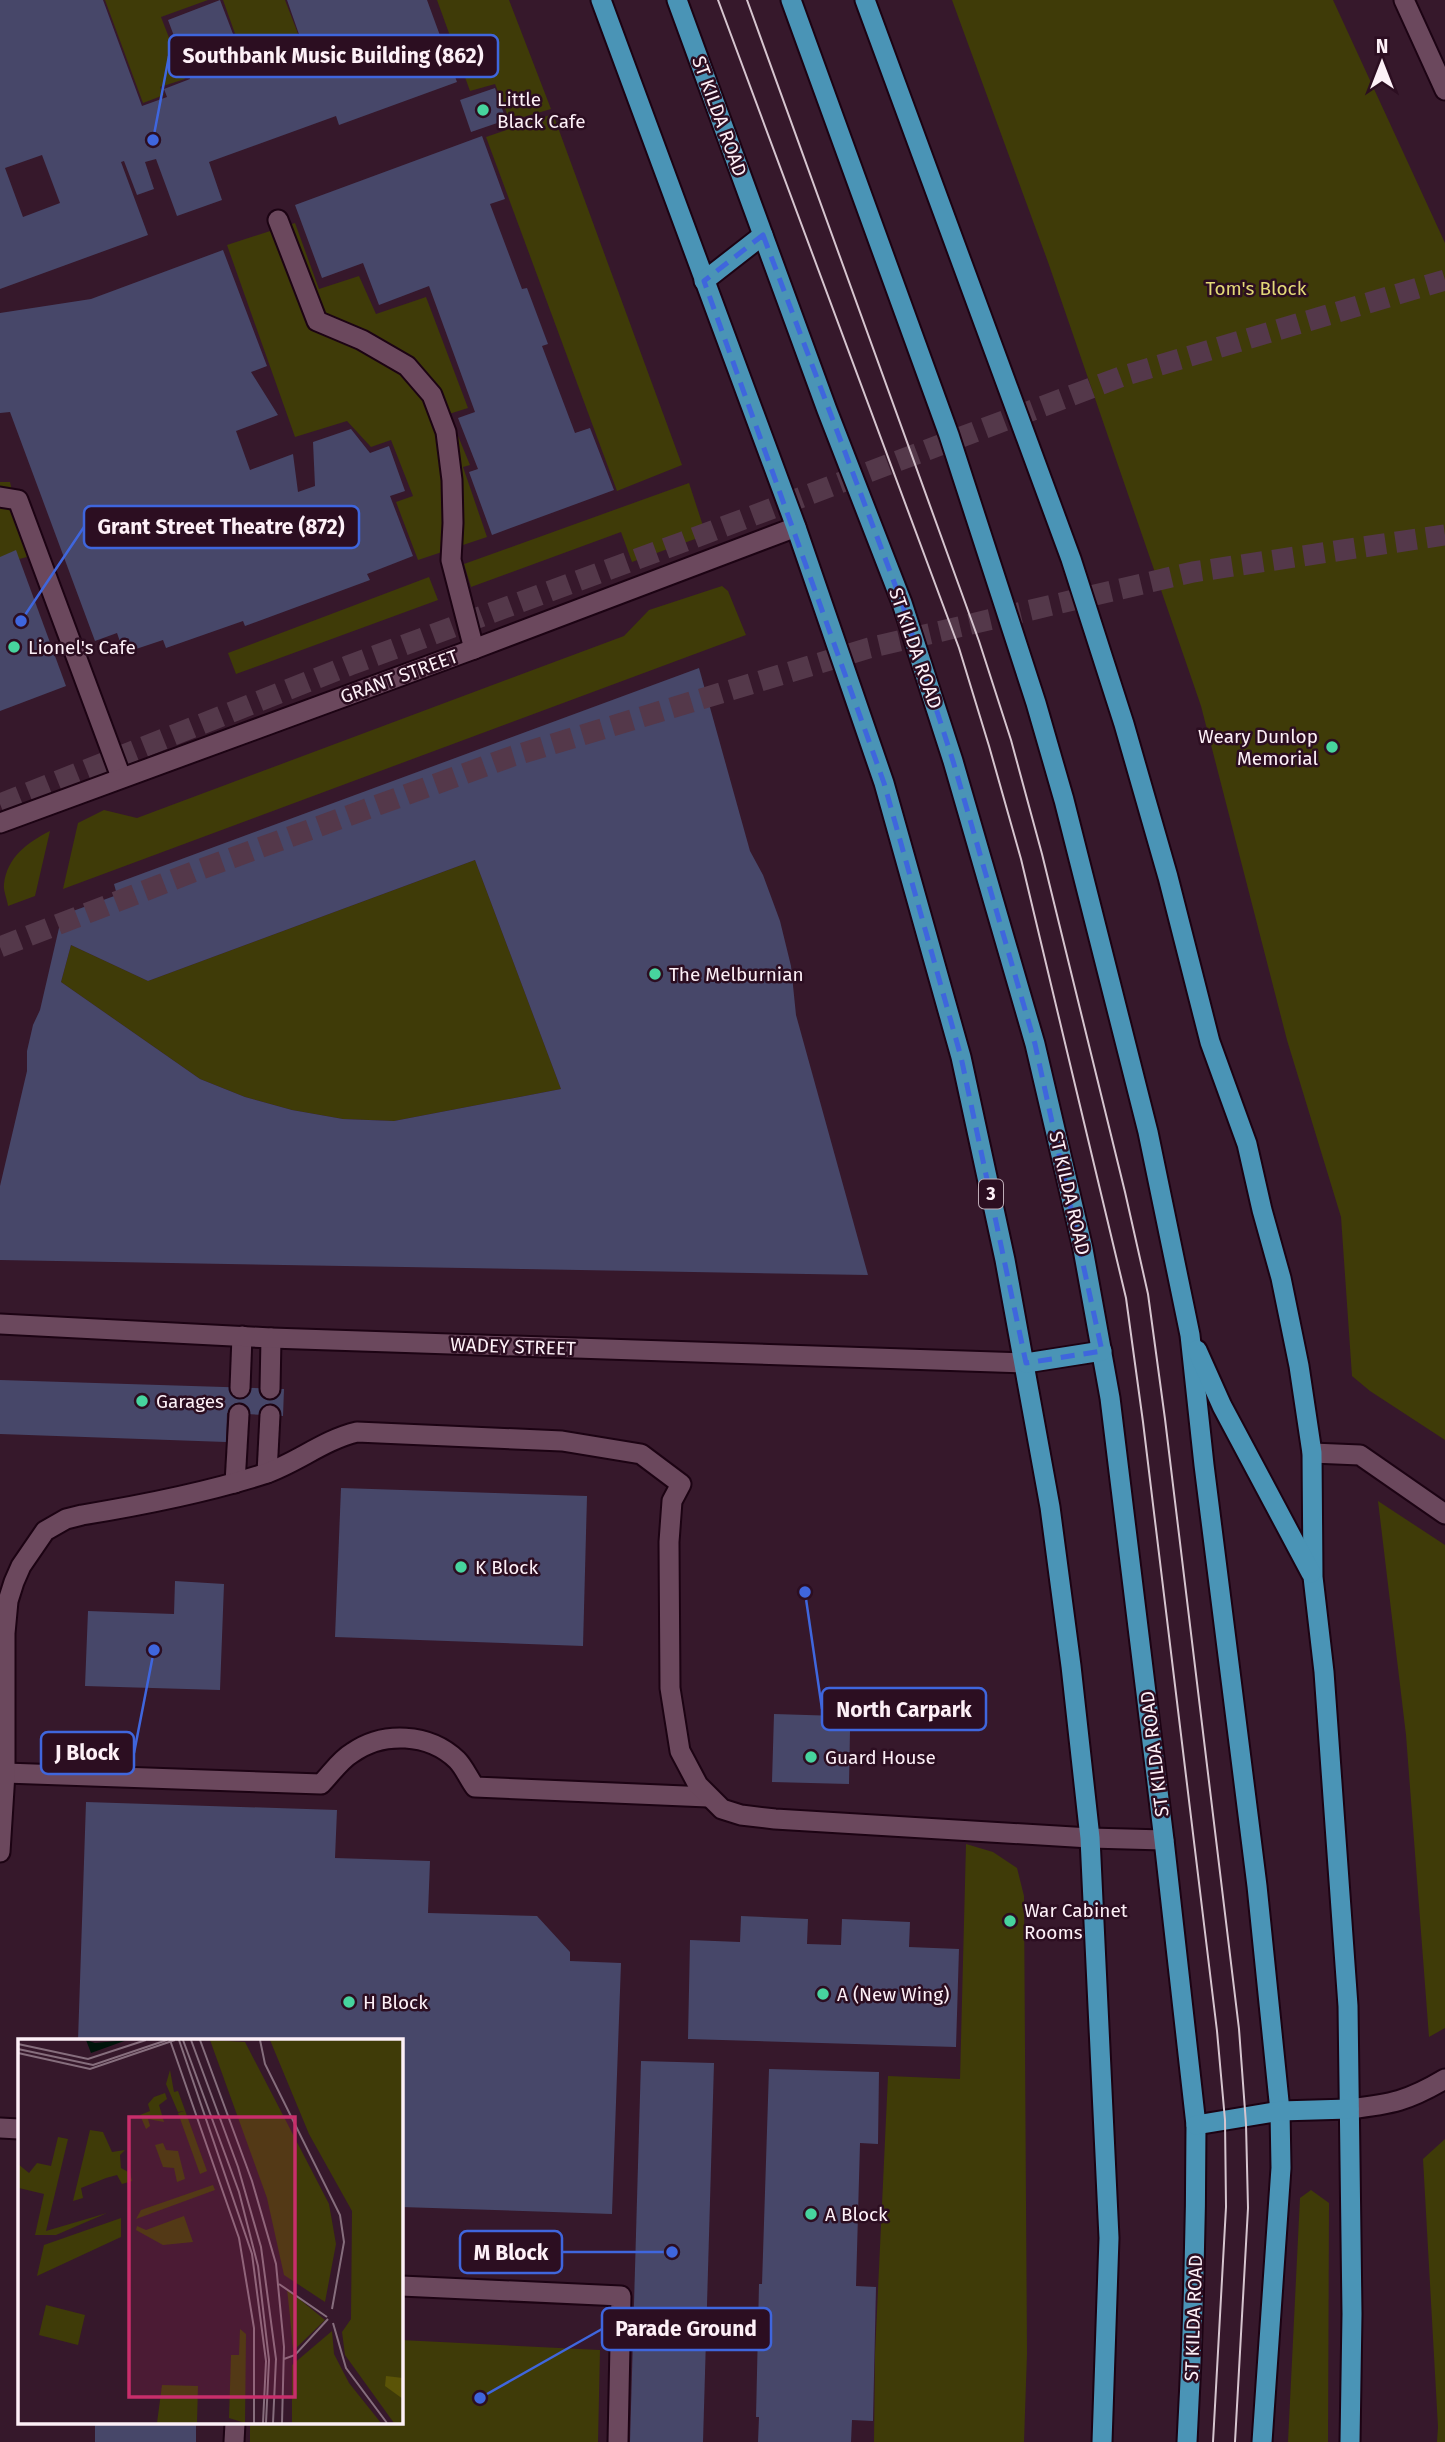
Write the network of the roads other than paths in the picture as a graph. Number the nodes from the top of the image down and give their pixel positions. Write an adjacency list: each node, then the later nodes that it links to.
1 (601, 0): 9 (main road, 3)
2 (677, 0): 8 (main road, ST KILDA ROAD)
3 (791, 0): 16 (main road)
4 (865, 0): 25 (main road)
5 (1404, 0): 6 (street)
6 (1445, 90)
7 (278, 220): 12 (street)
8 (763, 235): 9 (main road); 19 (main road, ST KILDA ROAD)
9 (704, 281): 11 (main road, 3)
10 (0, 497): 13 (street)
11 (796, 527): 12 (street, GRANT STREET); 20 (main road, 3)
12 (474, 649): 13 (street, GRANT STREET)
13 (121, 777): 14 (street, GRANT STREET)
14 (0, 822)
15 (0, 1324): 17 (street, WADEY STREET)
16 (1190, 1335): 29 (main road); 37 (main road)
17 (242, 1336): 18 (street, WADEY STREET); 21 (street)
18 (271, 1338): 20 (street, WADEY STREET); 22 (street)
19 (1102, 1351): 20 (main road); 33 (main road, ST KILDA ROAD)
20 (1026, 1363): 32 (main road, 3)
21 (240, 1388)
22 (270, 1389)
23 (239, 1414): 27 (street)
24 (270, 1415): 26 (street)
25 (1312, 1453): 28 (street); 29 (main road)
26 (267, 1473): 27 (street); 31 (street)
27 (235, 1483): 30 (street)
28 (1445, 1514)
29 (1313, 1577): 36 (main road)
30 (5, 1773): 31 (street); 34 (street)
31 (708, 1797): 32 (street)
32 (1090, 1838): 33 (street); 45 (main road, 3)
33 (1164, 1840): 38 (main road, ST KILDA ROAD)
34 (0, 1852)
35 (1445, 2079): 36 (street)
36 (1349, 2109): 37 (main road); 48 (main road)
37 (1280, 2110): 38 (main road); 47 (main road)
38 (1196, 2126): 46 (main road, ST KILDA ROAD)
39 (0, 2128): 40 (street)
40 (18, 2129)
41 (402, 2286): 44 (street)
42 (235, 2424): 43 (street)
43 (234, 2442)
44 (618, 2442)
45 (1102, 2442)
46 (1186, 2442)
47 (1262, 2442)
48 (1350, 2442)

